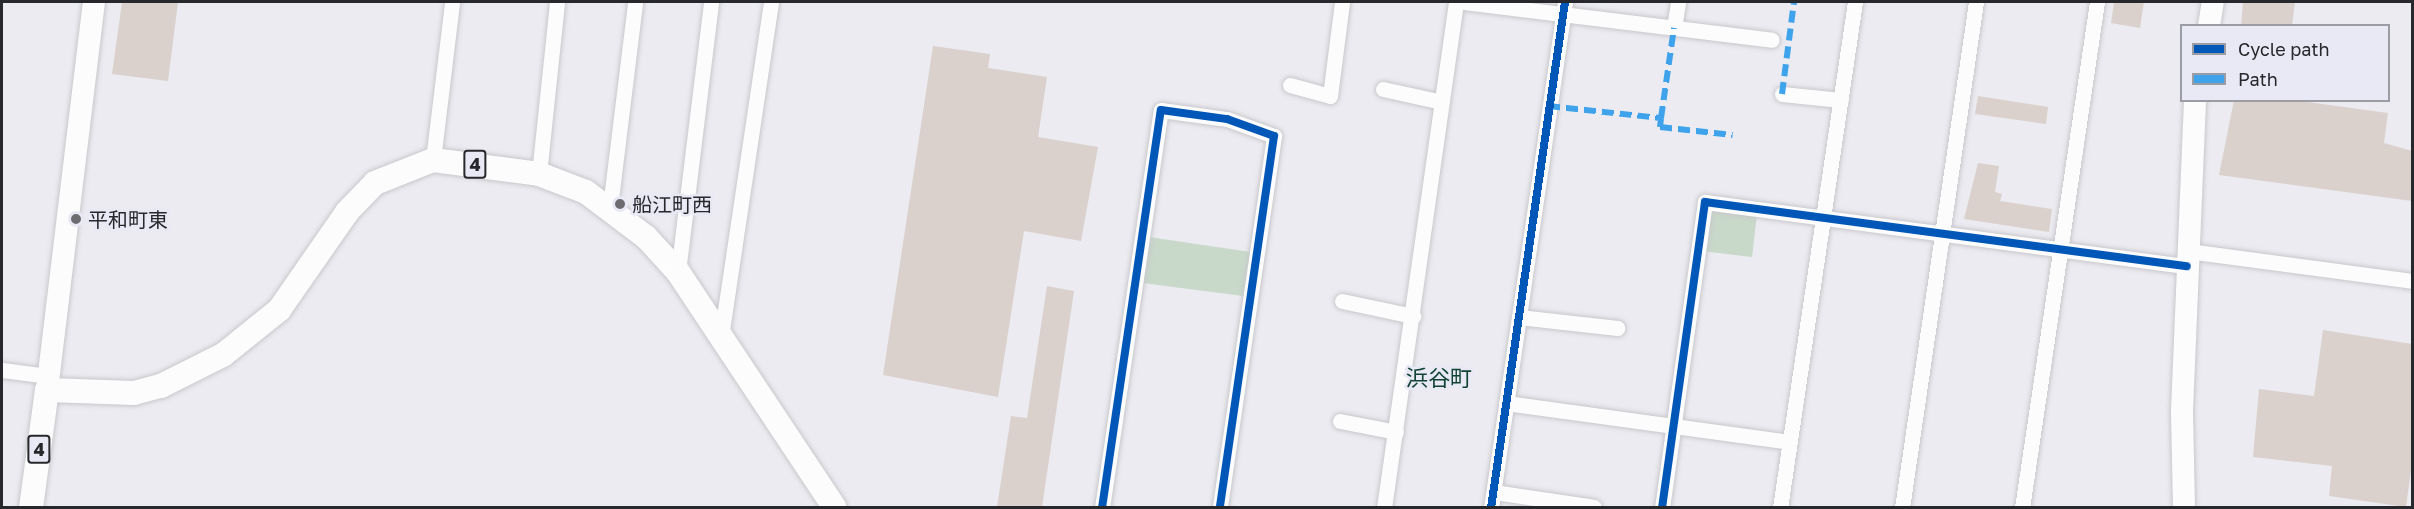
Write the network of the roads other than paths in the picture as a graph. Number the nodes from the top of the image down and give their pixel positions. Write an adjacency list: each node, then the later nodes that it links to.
1 (94, 2): 41 (street)
2 (452, 2): 26 (street)
3 (557, 2): 27 (street)
4 (635, 2): 28 (street)
5 (711, 2): 33 (street)
6 (771, 2): 39 (street)
7 (1342, 2): 20 (street)
8 (1456, 2): 24 (street)
9 (1464, 2): 16 (street)
10 (1565, 2): 16 (street)
11 (1678, 2): 18 (street)
12 (1855, 2): 23 (street)
13 (1976, 2): 30 (street)
14 (2097, 2): 31 (street)
15 (2213, 2): 17 (street)
16 (1562, 17): 18 (street); 37 (street)
17 (2209, 24)
18 (1674, 28): 19 (street)
19 (1772, 40)
20 (1290, 85)
21 (1383, 89): 24 (street)
22 (1782, 94): 23 (street)
23 (1841, 100): 29 (street)
24 (1442, 102): 36 (street)
25 (2195, 102): 32 (street)
26 (433, 160): 27 (main road, 4); 41 (main road, 4)
27 (539, 174): 28 (main road, 4)
28 (610, 207): 33 (main road, 4)
29 (1823, 216): 30 (street); 44 (street); 46 (street)
30 (1941, 230): 31 (street); 57 (street)
31 (2060, 247): 32 (street); 58 (street)
32 (2187, 259): 34 (street); 59 (street)
33 (678, 272): 39 (main road, 4)
34 (2412, 281)
35 (1342, 301): 36 (street)
36 (1413, 316): 45 (street)
37 (1519, 317): 38 (street); 42 (street)
38 (1617, 328)
39 (721, 338): 49 (main road, 4)
40 (2, 370): 41 (street)
41 (48, 383): 48 (main road, 4)
42 (1506, 403): 44 (street); 47 (street)
43 (1340, 421): 45 (street)
44 (1674, 427): 46 (street); 55 (street)
45 (1396, 432): 52 (street)
46 (1789, 442): 56 (street)
47 (1494, 492): 53 (street); 54 (street)
48 (31, 507)
49 (835, 507)
50 (1102, 507): 51 (street)
51 (1220, 507)
52 (1384, 507)
53 (1491, 507)
54 (1594, 507)
55 (1662, 507)
56 (1780, 507)
57 (1902, 507)
58 (2022, 507)
59 (2184, 507)

